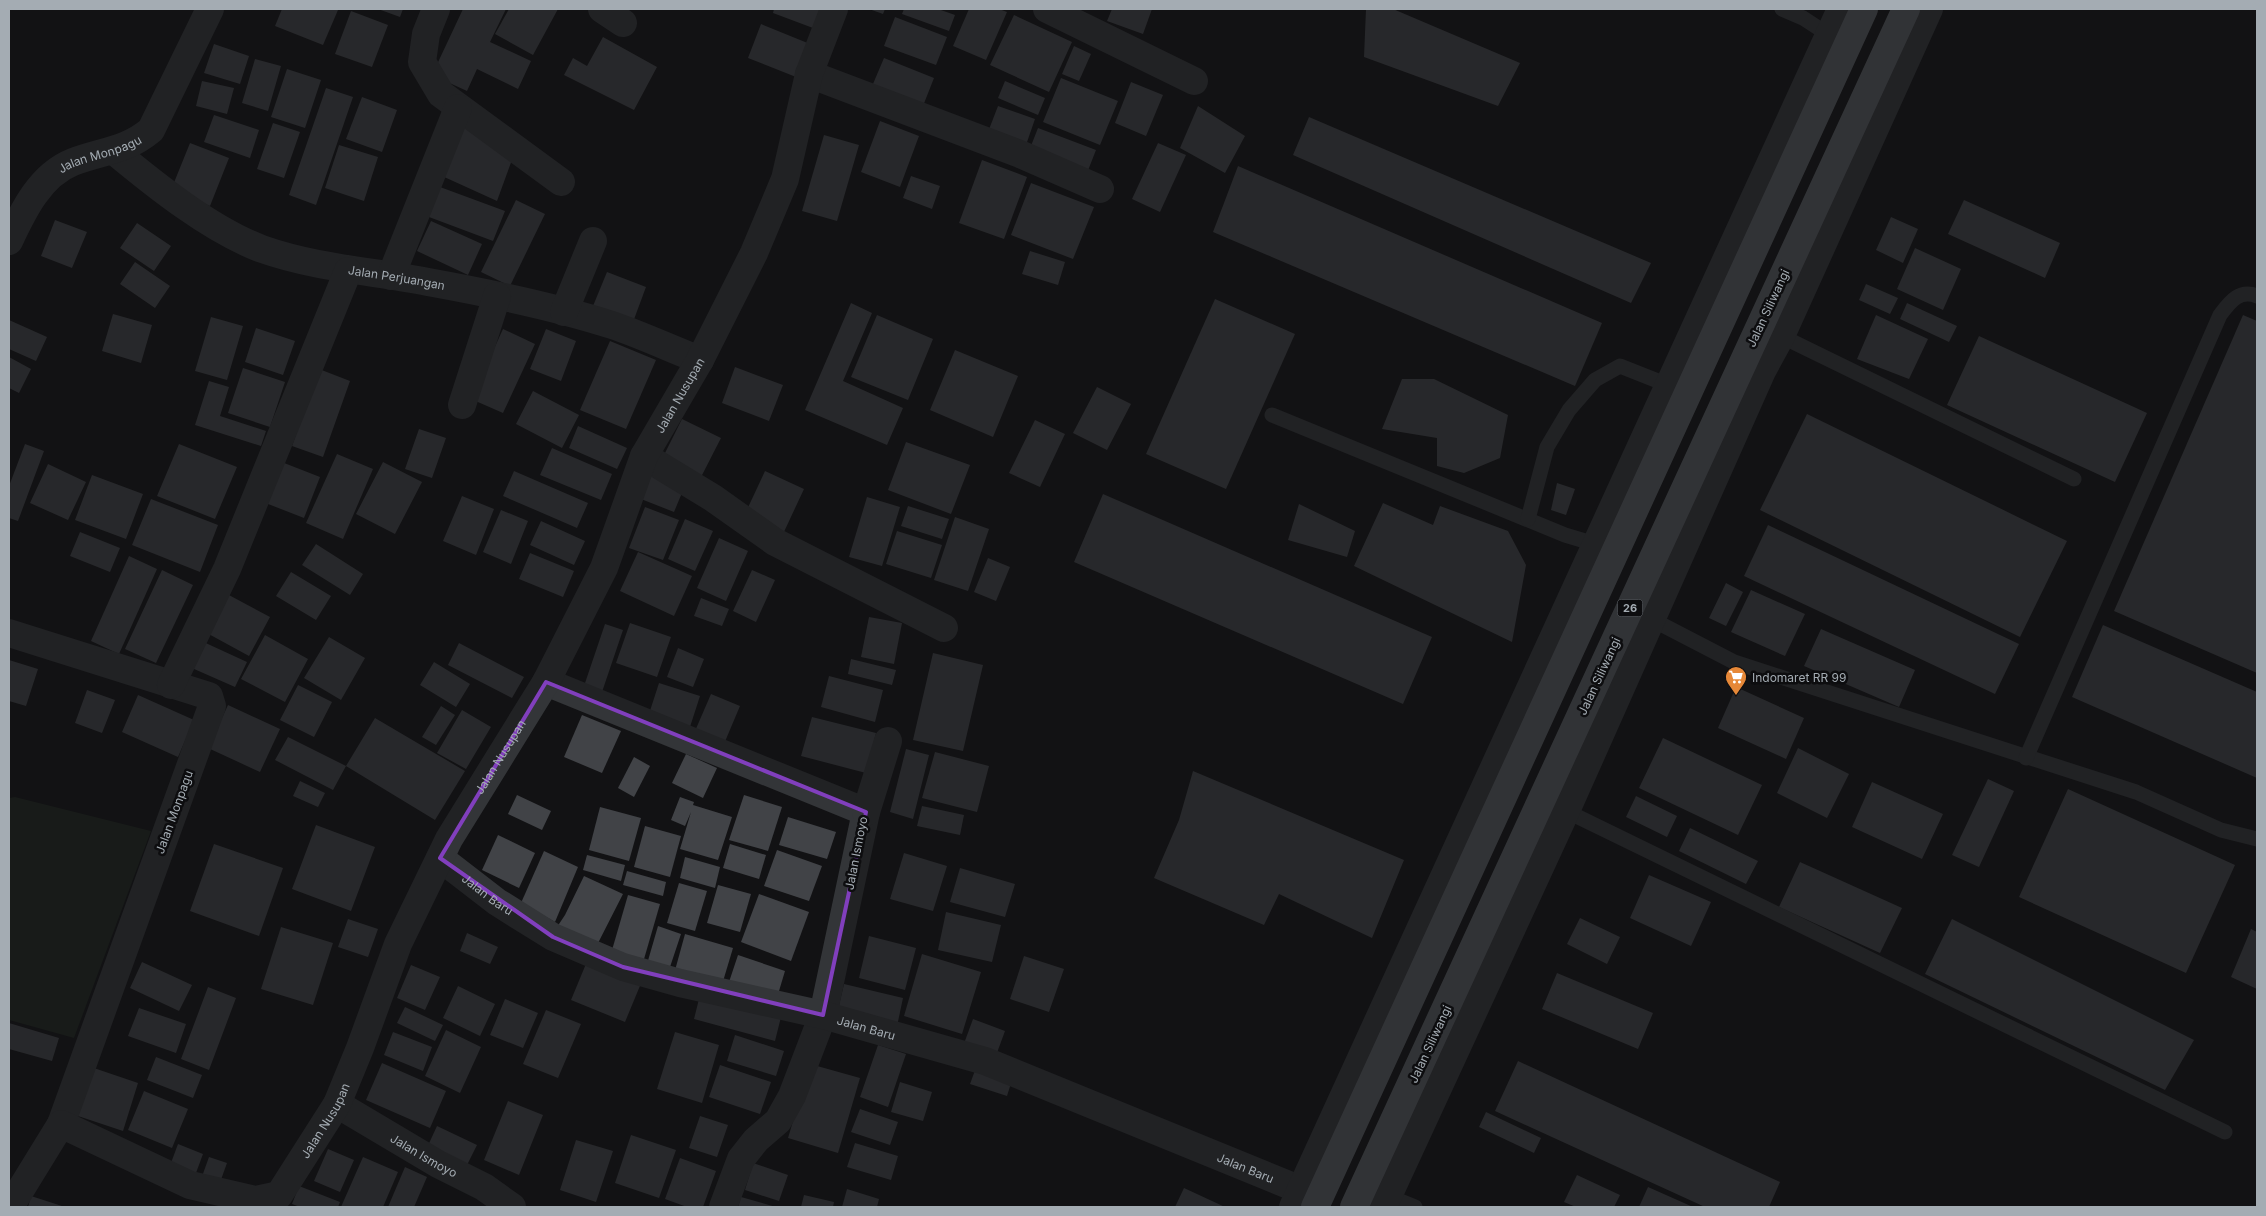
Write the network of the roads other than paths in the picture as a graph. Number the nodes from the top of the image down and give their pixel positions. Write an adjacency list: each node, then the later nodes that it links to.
1 (210, 9): 14 (street, Jalan Monpagu)
2 (436, 9): 13 (street)
3 (834, 9): 11 (street, Jalan Nusupan)
4 (1047, 9): 12 (street)
5 (1782, 9): 10 (lane)
6 (1840, 9): 10 (street)
7 (1864, 9): 50 (highway)
8 (1906, 9): 26 (highway, Jalan Siliwangi / 26)
9 (1929, 9): 24 (street)
10 (1829, 35): 27 (street)
11 (809, 74): 16 (street); 25 (street, Jalan Nusupan)
12 (1194, 81)
13 (458, 108): 15 (street); 20 (street)
14 (114, 152): 17 (street, Jalan Monpagu); 19 (street, Jalan Perjuangan)
15 (560, 182)
16 (1100, 189)
17 (9, 241)
18 (593, 241): 23 (street)
19 (348, 271): 20 (street, Jalan Perjuangan); 38 (street)
20 (391, 276): 21 (street, Jalan Perjuangan)
21 (497, 296): 23 (street, Jalan Perjuangan); 28 (street)
22 (2257, 296): 40 (lane)
23 (564, 312): 25 (street, Jalan Perjuangan)
24 (1781, 336): 26 (street); 31 (lane)
25 (700, 360): 30 (street, Jalan Nusupan)
26 (1753, 367): 34 (street); 55 (highway, Jalan Siliwangi / 26)
27 (1668, 385): 32 (lane); 33 (street)
28 (462, 404)
29 (1272, 415): 32 (lane)
30 (644, 456): 35 (street); 37 (street, Jalan Nusupan)
31 (2074, 479)
32 (1528, 520): 33 (lane)
33 (1595, 544): 50 (street)
34 (1652, 620): 40 (lane); 41 (street)
35 (944, 628)
36 (9, 634): 38 (street, Jalan Monpagu)
37 (546, 682): 42 (street, Jalan Ismoyo); 44 (street, Jalan Nusupan)
38 (171, 684): 47 (street, Jalan Monpagu)
39 (888, 741): 42 (street)
40 (2026, 758): 43 (lane)
41 (1566, 811): 48 (lane); 51 (street)
42 (866, 812): 45 (street, Jalan Ismoyo)
43 (2257, 839)
44 (440, 858): 45 (street, Jalan Baru); 46 (street, Jalan Nusupan)
45 (823, 1015): 50 (street, Jalan Baru); 54 (street, Jalan Ismoyo)
46 (337, 1104): 49 (street, Jalan Nusupan); 53 (street, Jalan Ismoyo)
47 (61, 1124): 49 (street, Jalan Nusupan); 52 (street)
48 (2226, 1132)
49 (279, 1201)
50 (1303, 1202)
51 (1386, 1202): 56 (lane)
52 (10, 1207)
53 (512, 1207)
54 (723, 1207)
55 (1354, 1207)
56 (1415, 1207)

